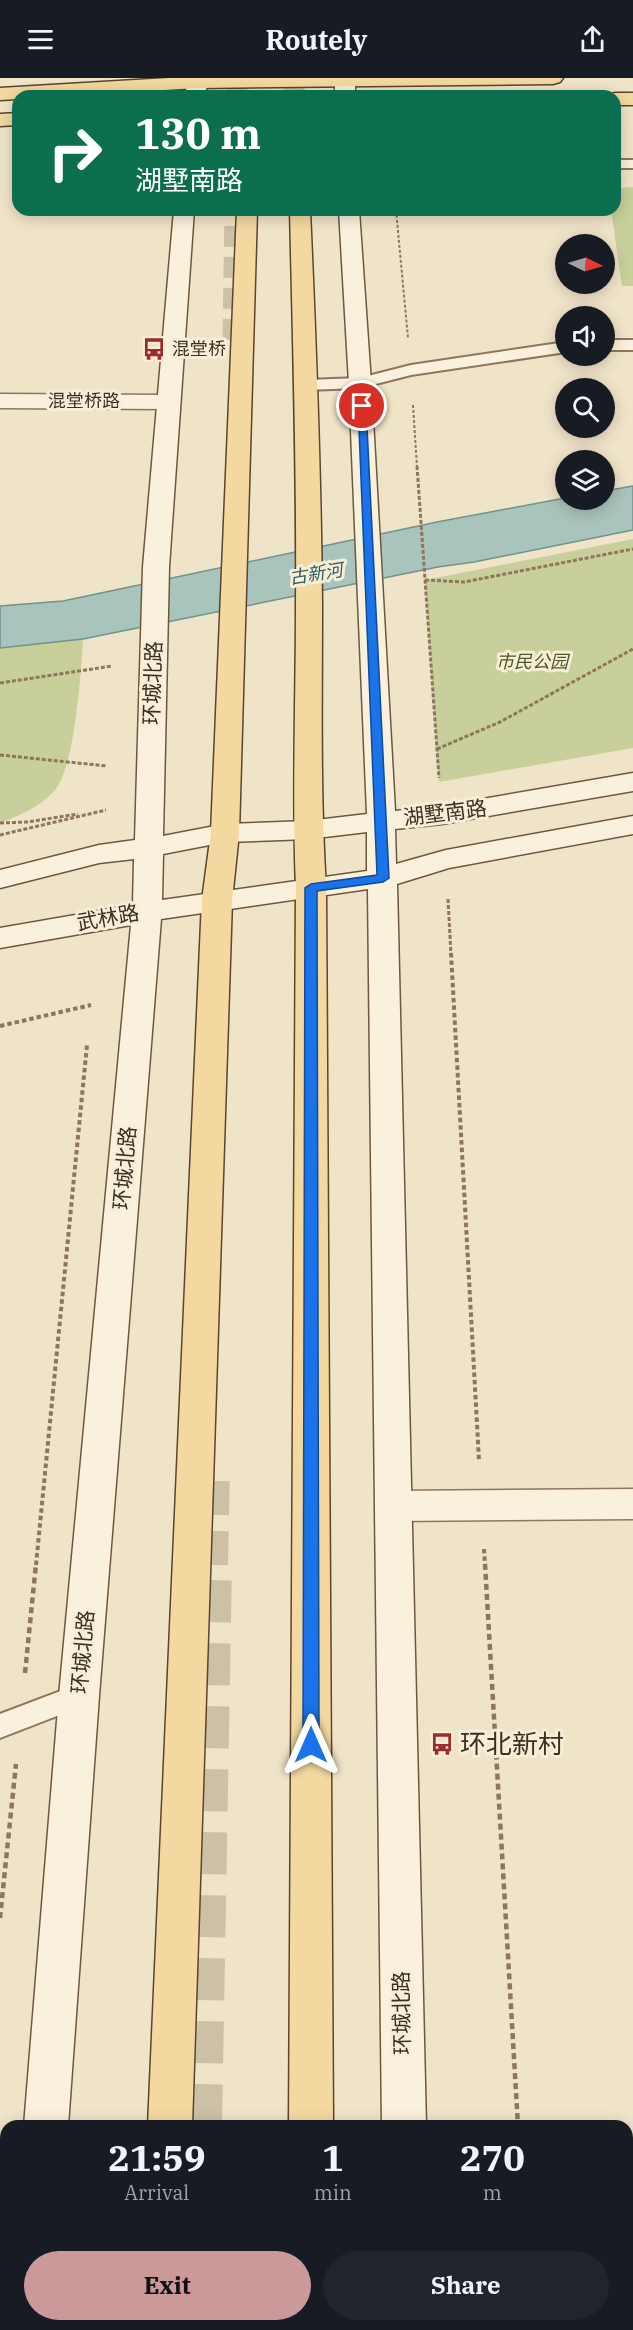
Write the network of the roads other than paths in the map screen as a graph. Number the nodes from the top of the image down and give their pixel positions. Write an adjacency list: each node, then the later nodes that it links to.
1 (553, 78): 5 (main road)
2 (197, 85): 3 (main road); 6 (main road)
3 (250, 85): 4 (main road)
4 (298, 85): 5 (main road)
5 (345, 85)
6 (88, 90)
7 (184, 216): 17 (main road, 环城北路)
8 (247, 216): 22 (main road)
9 (300, 216): 15 (main road)
10 (349, 216): 14 (main road, 环城北路)
11 (615, 345): 12 (lane)
12 (633, 345)
13 (555, 349): 14 (lane)
14 (360, 383): 15 (lane); 19 (main road, 环城北路)
15 (306, 385): 21 (main road)
16 (0, 401): 17 (main road, 混堂桥路)
17 (168, 402): 23 (main road, 环城北路)
18 (633, 782): 19 (main road, 湖墅南路)
19 (381, 820): 21 (main road, 湖墅南路); 24 (main road, 环城北路)
20 (633, 825): 24 (main road, 湖墅南路)
21 (308, 830): 22 (main road, 湖墅南路); 26 (main road)
22 (225, 833): 23 (main road, 湖墅南路); 27 (main road)
23 (148, 848): 25 (main road); 28 (main road, 环城北路)
24 (383, 878): 26 (main road, 湖墅南路); 31 (main road, 环城北路)
25 (0, 879)
26 (311, 888): 27 (main road, 湖墅南路); 36 (main road)
27 (217, 900): 28 (main road, 武林路); 35 (main road)
28 (147, 912): 29 (main road, 武林路); 32 (main road, 环城北路)
29 (0, 938)
30 (633, 1504): 31 (main road)
31 (394, 1506): 37 (main road, 环城北路)
32 (79, 1696): 33 (lane); 34 (main road, 环城北路)
33 (10, 1722)
34 (46, 2120)
35 (170, 2120)
36 (311, 2120)
37 (404, 2120)

